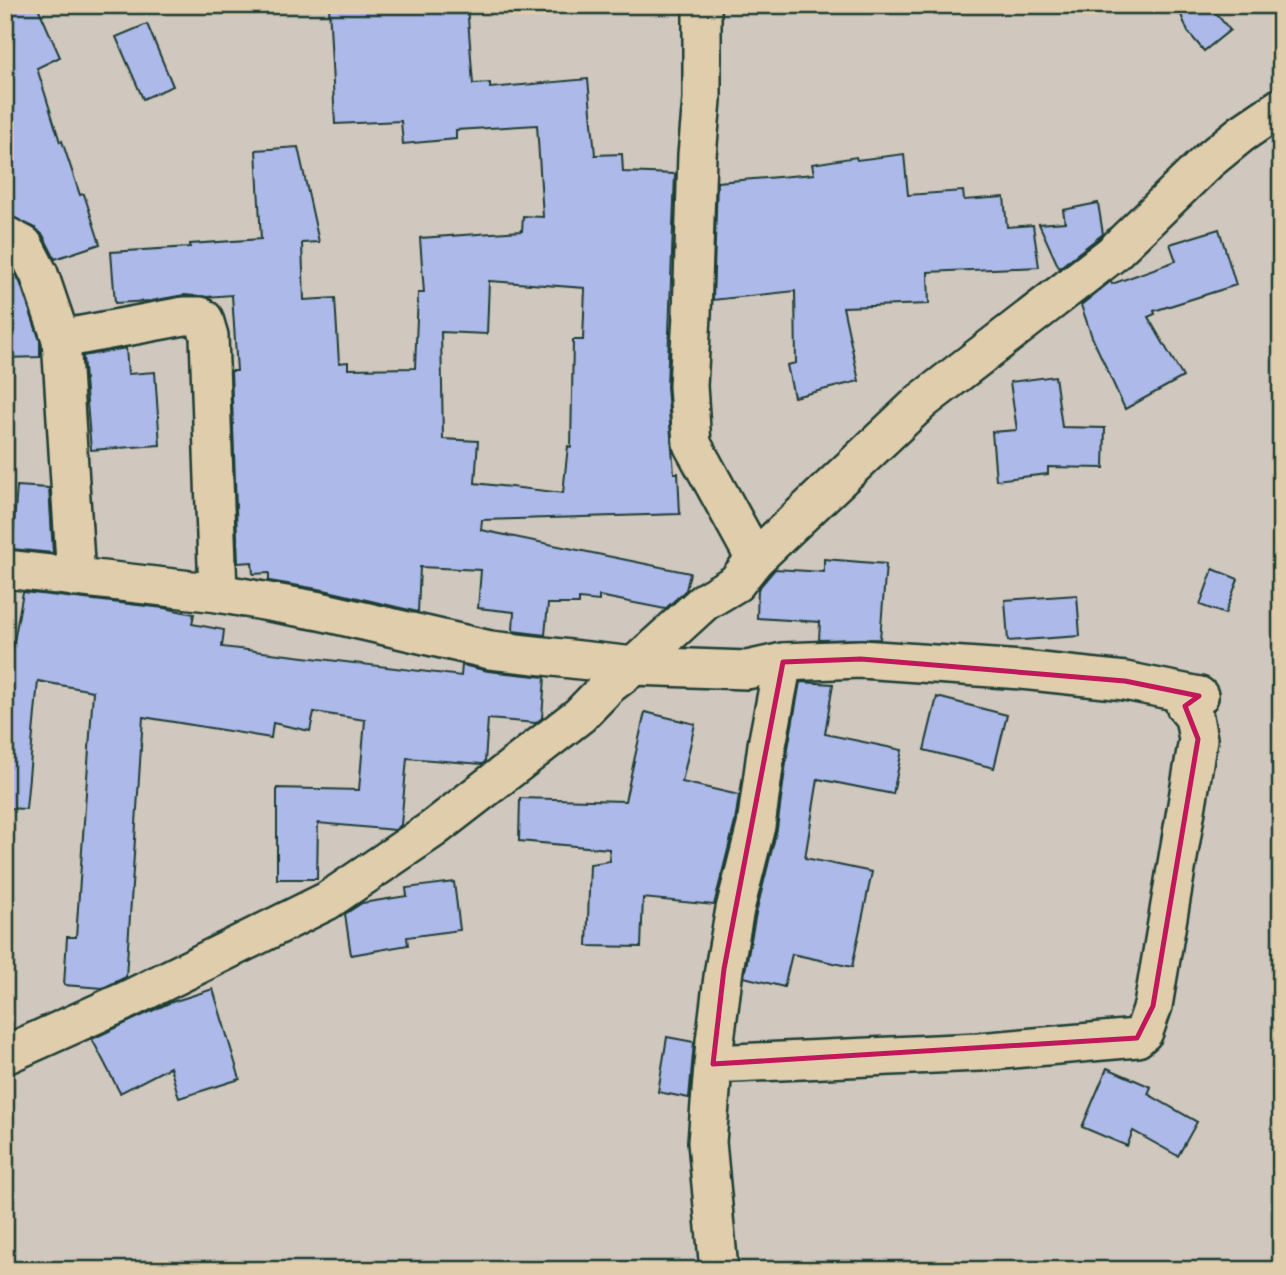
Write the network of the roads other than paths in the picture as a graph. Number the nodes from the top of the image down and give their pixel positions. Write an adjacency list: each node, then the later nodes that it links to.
1 (702, 5): 5 (street)
2 (1281, 107): 5 (street)
3 (5, 235): 4 (street)
4 (61, 339): 7 (street); 8 (street)
5 (755, 559): 10 (street)
6 (5, 569): 7 (street)
7 (76, 578): 8 (street)
8 (218, 593): 10 (street)
9 (783, 662): 10 (street); 12 (street); 12 (street)
10 (634, 666): 11 (street)
11 (5, 1055)
12 (713, 1064): 13 (street)
13 (719, 1270)

